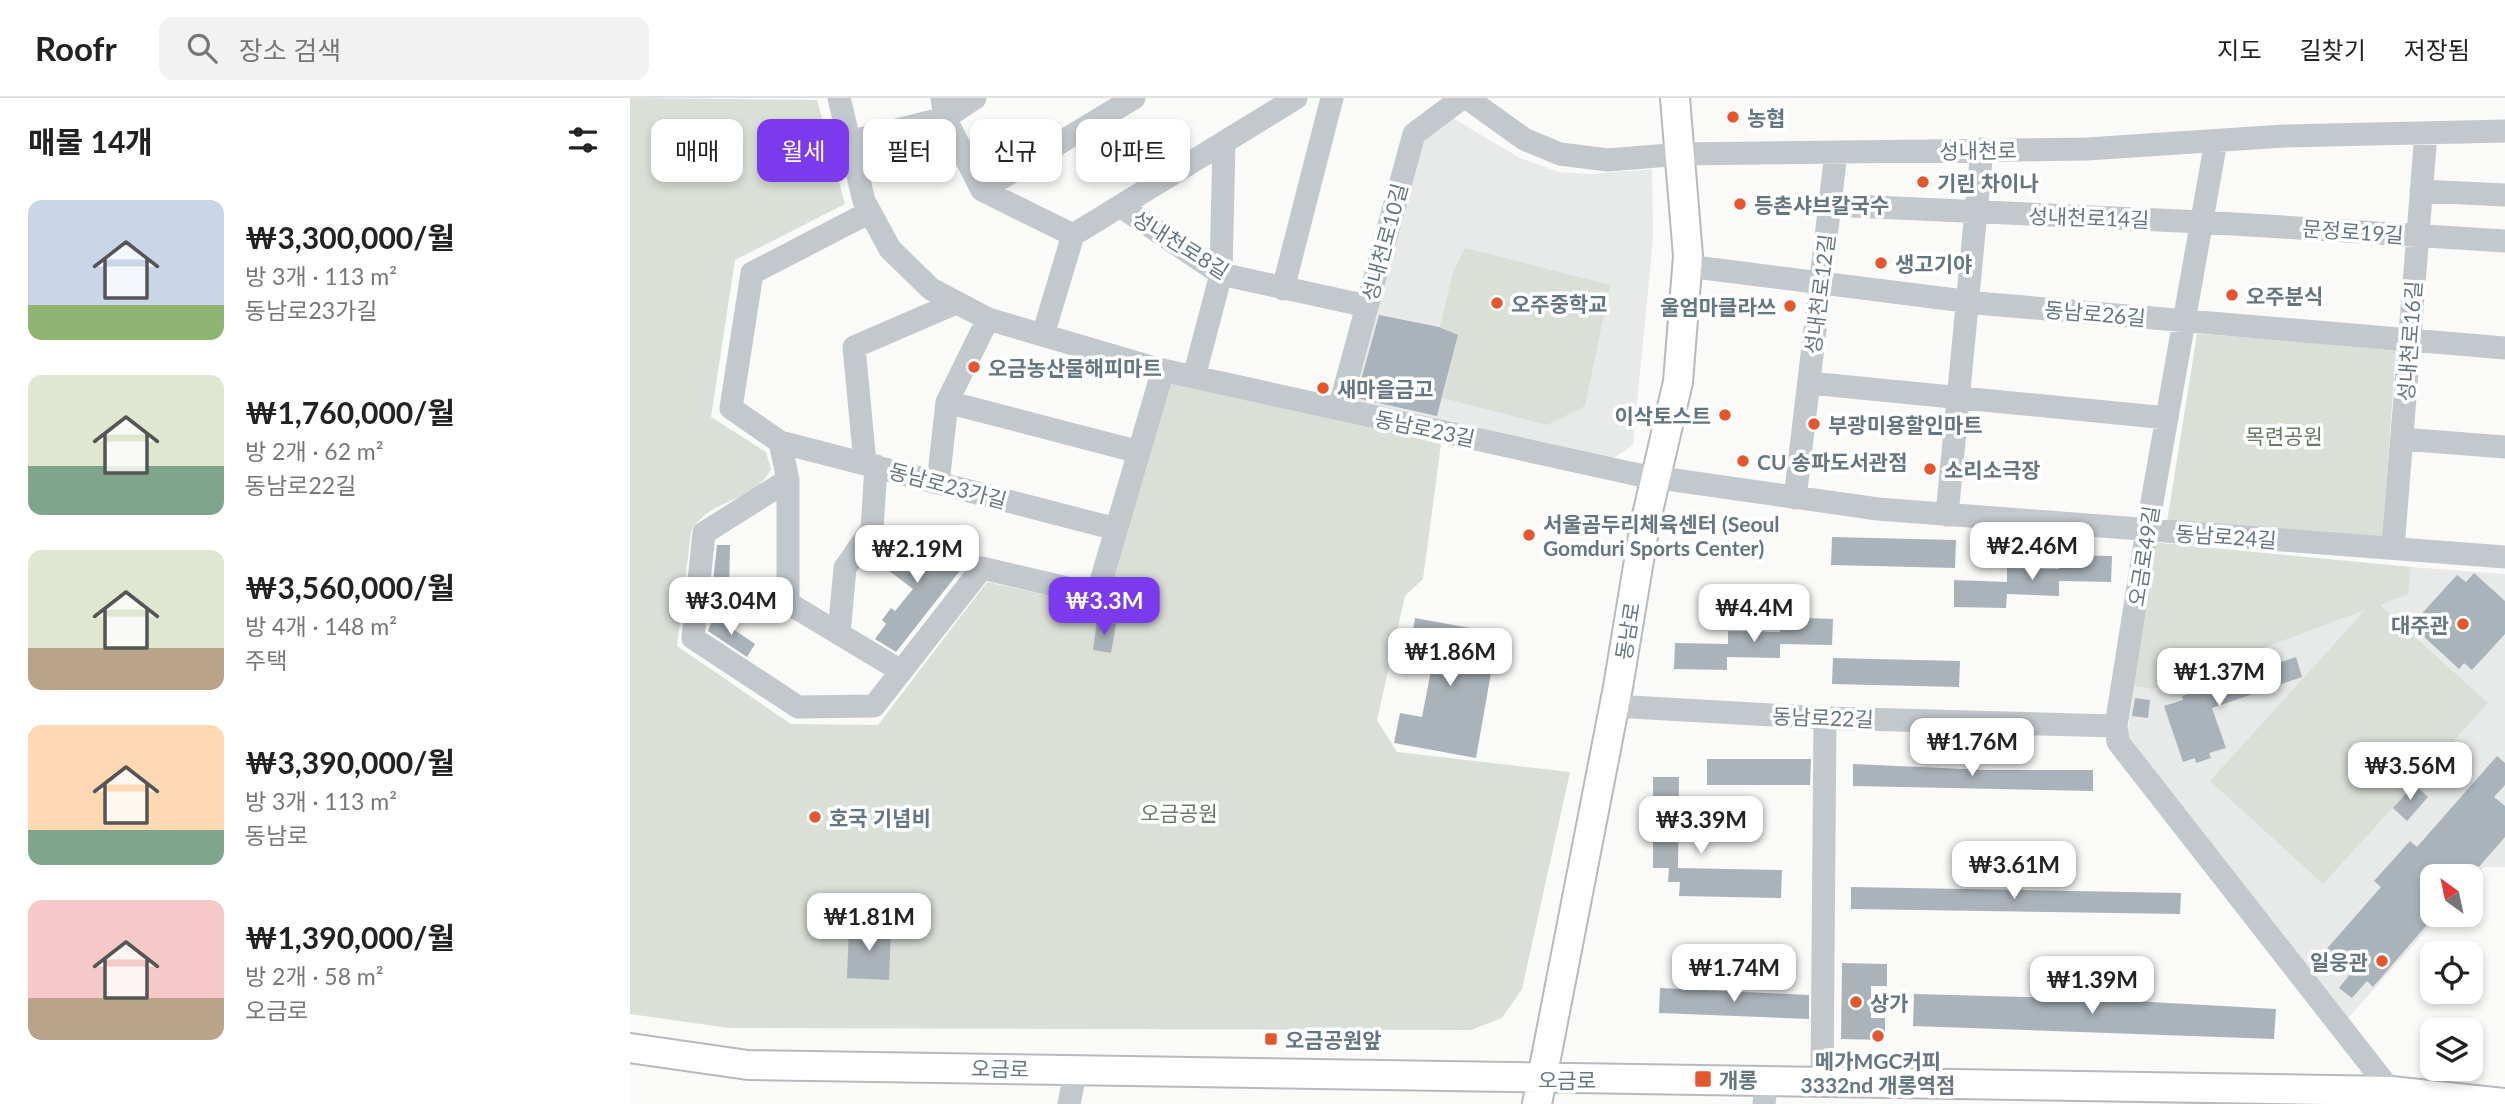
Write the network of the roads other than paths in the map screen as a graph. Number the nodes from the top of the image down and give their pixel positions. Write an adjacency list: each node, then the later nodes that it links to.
1 (839, 98): 9 (street, 동남로23길)
2 (975, 98): 8 (street)
3 (1134, 98): 18 (street)
4 (1332, 98): 32 (street)
5 (1464, 98): 17 (street, 성내천로); 35 (street, 성내천로10길)
6 (1675, 98): 17 (main road, 동남로)
7 (1289, 100): 14 (street, 성내천로8길)
8 (943, 108): 13 (street); 18 (street)
9 (844, 119)
10 (2505, 131): 11 (street, 성내천로)
11 (2426, 133): 12 (street, 성내천로); 19 (street, 성내천로16길)
12 (2216, 141): 15 (street, 성내천로); 25 (street, 오금로49길)
13 (849, 142): 23 (street, 동남로23길)
14 (1224, 142): 22 (street, 성내천로8길); 30 (street)
15 (1982, 149): 16 (street, 성내천로); 24 (street)
16 (1836, 153): 17 (street, 성내천로); 21 (street, 성내천로12길)
17 (1681, 154): 29 (main road, 동남로)
18 (982, 190): 26 (street)
19 (2421, 191): 20 (street); 27 (street, 성내천로16길)
20 (2505, 195)
21 (1830, 205): 24 (street, 성내천로12길); 31 (street, 성내천로12길)
22 (1120, 206): 26 (street, 성내천로8길); 30 (street, 성내천로8길)
23 (870, 212): 34 (street, 동남로23길); 49 (street, 동남로23가길)
24 (1976, 212): 25 (street, 성내천로14길); 33 (street)
25 (2202, 222): 27 (street, 문정로19길); 37 (street, 오금로49길)
26 (1073, 235): 38 (street)
27 (2417, 235): 28 (street, 문정로19길); 39 (street, 성내천로16길)
28 (2505, 241)
29 (1686, 266): 31 (street, 동남로26길); 53 (main road, 동남로)
30 (1222, 274): 32 (street, 성내천로8길); 42 (street)
31 (1821, 283): 33 (street, 동남로26길); 43 (street, 성내천로12길)
32 (1283, 289): 35 (street, 성내천로8길)
33 (1966, 299): 37 (street, 동남로26길); 44 (street)
34 (956, 303): 36 (street, 동남로23길); 52 (street)
35 (1367, 306): 46 (street, 성내천로10길)
36 (988, 319): 38 (street, 동남로23길); 45 (street)
37 (2184, 321): 39 (street, 동남로26길); 47 (street, 오금로49길)
38 (1042, 335): 41 (street, 동남로23길)
39 (2409, 340): 40 (street, 동남로26길); 48 (street, 성내천로16길)
40 (2505, 348)
41 (1163, 370): 42 (street, 동남로23길); 51 (street)
42 (1194, 377): 46 (street, 동남로23길)
43 (1809, 383): 44 (street, 성내천로12길); 56 (street, 성내천로12길)
44 (1958, 397): 47 (street); 57 (street)
45 (947, 402): 51 (street); 55 (street)
46 (1339, 409): 53 (street, 동남로23길)
47 (2167, 418): 59 (street, 오금로49길)
48 (2402, 439): 50 (street); 60 (street, 성내천로16길)
49 (780, 442): 52 (street, 동남로23가길); 54 (street)
50 (2505, 447)
51 (1139, 452): 58 (street)
52 (871, 465): 55 (street, 동남로23가길); 62 (street)
53 (1656, 478): 56 (street, 동남로24길); 64 (main road, 동남로)
54 (788, 480): 62 (street); 63 (street)
55 (937, 483): 58 (street, 동남로23가길)
56 (1795, 498): 57 (street, 동남로24길)
57 (1947, 515): 59 (street, 동남로24길)
58 (1116, 529): 63 (street)
59 (2147, 530): 60 (street, 동남로24길); 66 (street, 오금로49길)
60 (2393, 548): 61 (street, 동남로24길)
61 (2505, 557)
62 (839, 634): 63 (street)
63 (901, 671)
64 (1614, 706): 65 (street, 동남로22길); 70 (main road, 동남로)
65 (1825, 718): 66 (street, 동남로22길); 69 (street)
66 (2116, 726): 71 (street)
67 (630, 1048): 68 (main road, 오금로)
68 (1076, 1069): 70 (main road, 오금로); 77 (street)
69 (1822, 1082): 72 (main road, 오금로); 73 (main road, 오금로)
70 (1540, 1091): 72 (main road, 오금로)
71 (2391, 1091): 75 (main road, 오금로); 76 (main road, 오금로)
72 (1766, 1093)
73 (2049, 1095): 74 (main road, 오금로)
74 (2175, 1096): 75 (main road, 오금로)
75 (2277, 1097)
76 (2505, 1103)
77 (1069, 1104)

